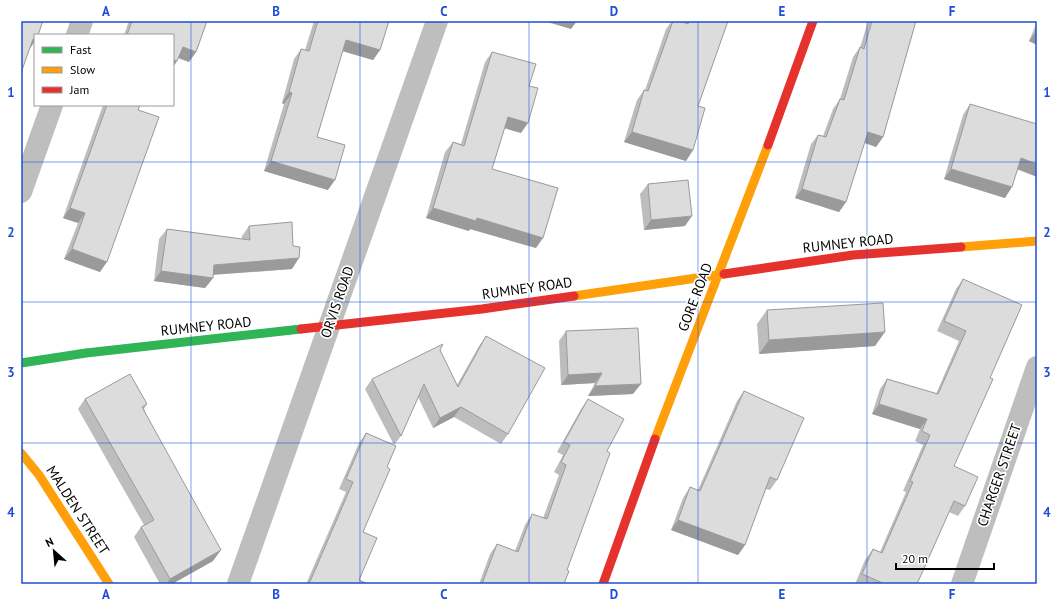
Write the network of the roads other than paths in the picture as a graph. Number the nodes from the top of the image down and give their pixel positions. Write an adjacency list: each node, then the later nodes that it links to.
1 (82, 21): 4 (street)
2 (437, 21): 9 (street, ORVIS ROAD)
3 (813, 21): 8 (street, GORE ROAD)
4 (77, 34)
5 (52, 106): 6 (street)
6 (21, 192)
7 (1037, 241): 8 (street, RUMNEY ROAD)
8 (718, 275): 9 (street, RUMNEY ROAD); 15 (street, GORE ROAD)
9 (329, 326): 10 (street, RUMNEY ROAD); 14 (street, ORVIS ROAD)
10 (21, 363)
11 (1037, 368): 16 (street, CHARGER STREET)
12 (21, 453): 13 (street, MALDEN STREET)
13 (108, 584)
14 (238, 584)
15 (603, 584)
16 (962, 584)

